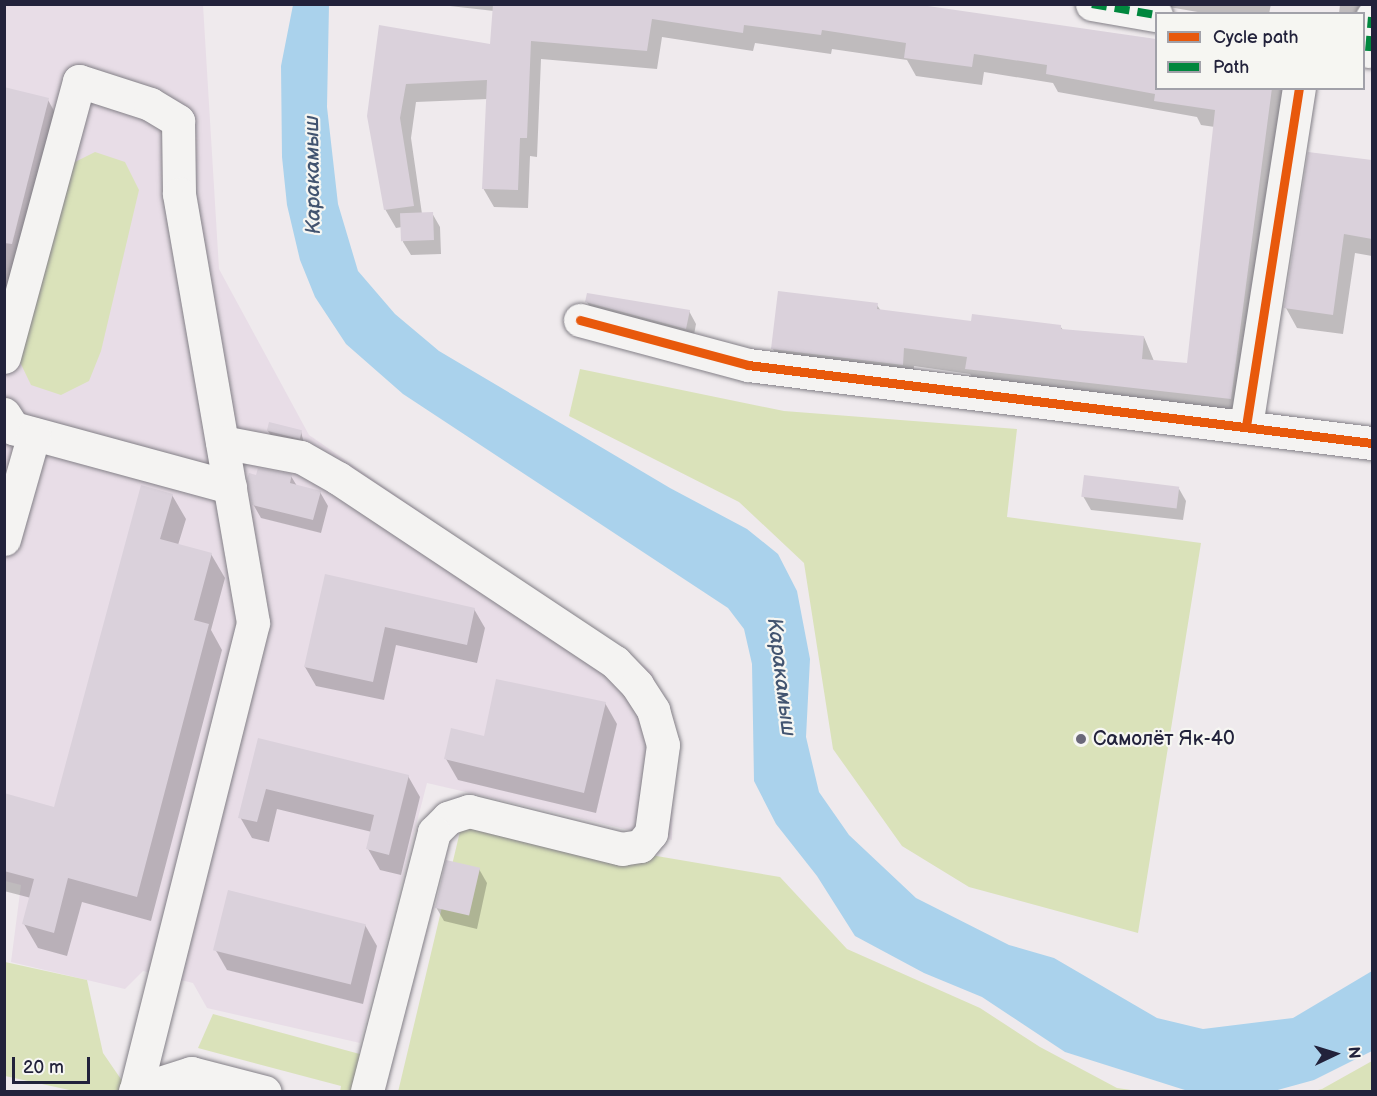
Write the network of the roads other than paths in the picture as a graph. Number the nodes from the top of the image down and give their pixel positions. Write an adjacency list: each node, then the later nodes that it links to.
1 (1092, 4): 2 (street)
2 (1155, 15)
3 (1372, 17): 4 (street)
4 (1368, 51)
5 (1299, 90): 9 (street)
6 (580, 320): 9 (street)
7 (4, 357): 11 (street)
8 (4, 414): 10 (street)
9 (1246, 426): 12 (street)
10 (33, 434): 13 (street); 14 (street)
11 (222, 442): 13 (street); 17 (street)
12 (1372, 442)
13 (230, 487): 15 (street)
14 (4, 539)
15 (135, 1091): 16 (street)
16 (265, 1092)
17 (367, 1092)

